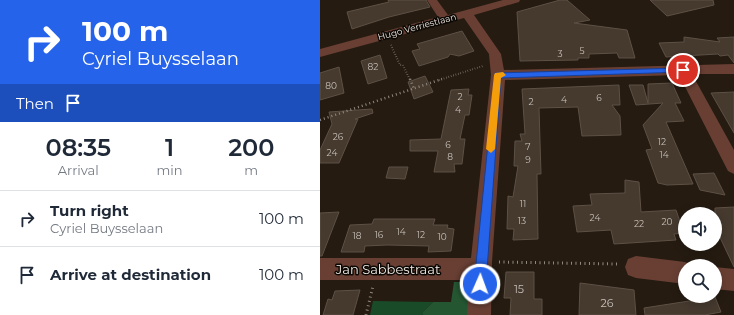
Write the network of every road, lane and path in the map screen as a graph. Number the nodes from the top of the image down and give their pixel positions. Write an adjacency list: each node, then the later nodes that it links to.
1 (432, 0): 4 (street)
2 (515, 0): 3 (street, Hugo Verriestlaan)
3 (466, 13): 4 (street, Hugo Verriestlaan); 7 (street)
4 (445, 19): 5 (street, Hugo Verriestlaan)
5 (387, 35): 6 (street, Hugo Verriestlaan); 10 (path)
6 (320, 53)
7 (497, 69): 9 (street); 10 (path); 13 (street)
8 (734, 69): 9 (street)
9 (683, 70): 12 (street)
10 (414, 89): 11 (path)
11 (320, 120)
12 (734, 166)
13 (480, 265): 14 (path); 16 (street, Jan Sabbestraat); 21 (street)
14 (636, 267): 17 (street)
15 (320, 269): 16 (street, Jan Sabbestraat)
16 (378, 269): 20 (path)
17 (678, 273)
18 (722, 279): 19 (street)
19 (734, 280)
20 (366, 315)
21 (479, 315)

